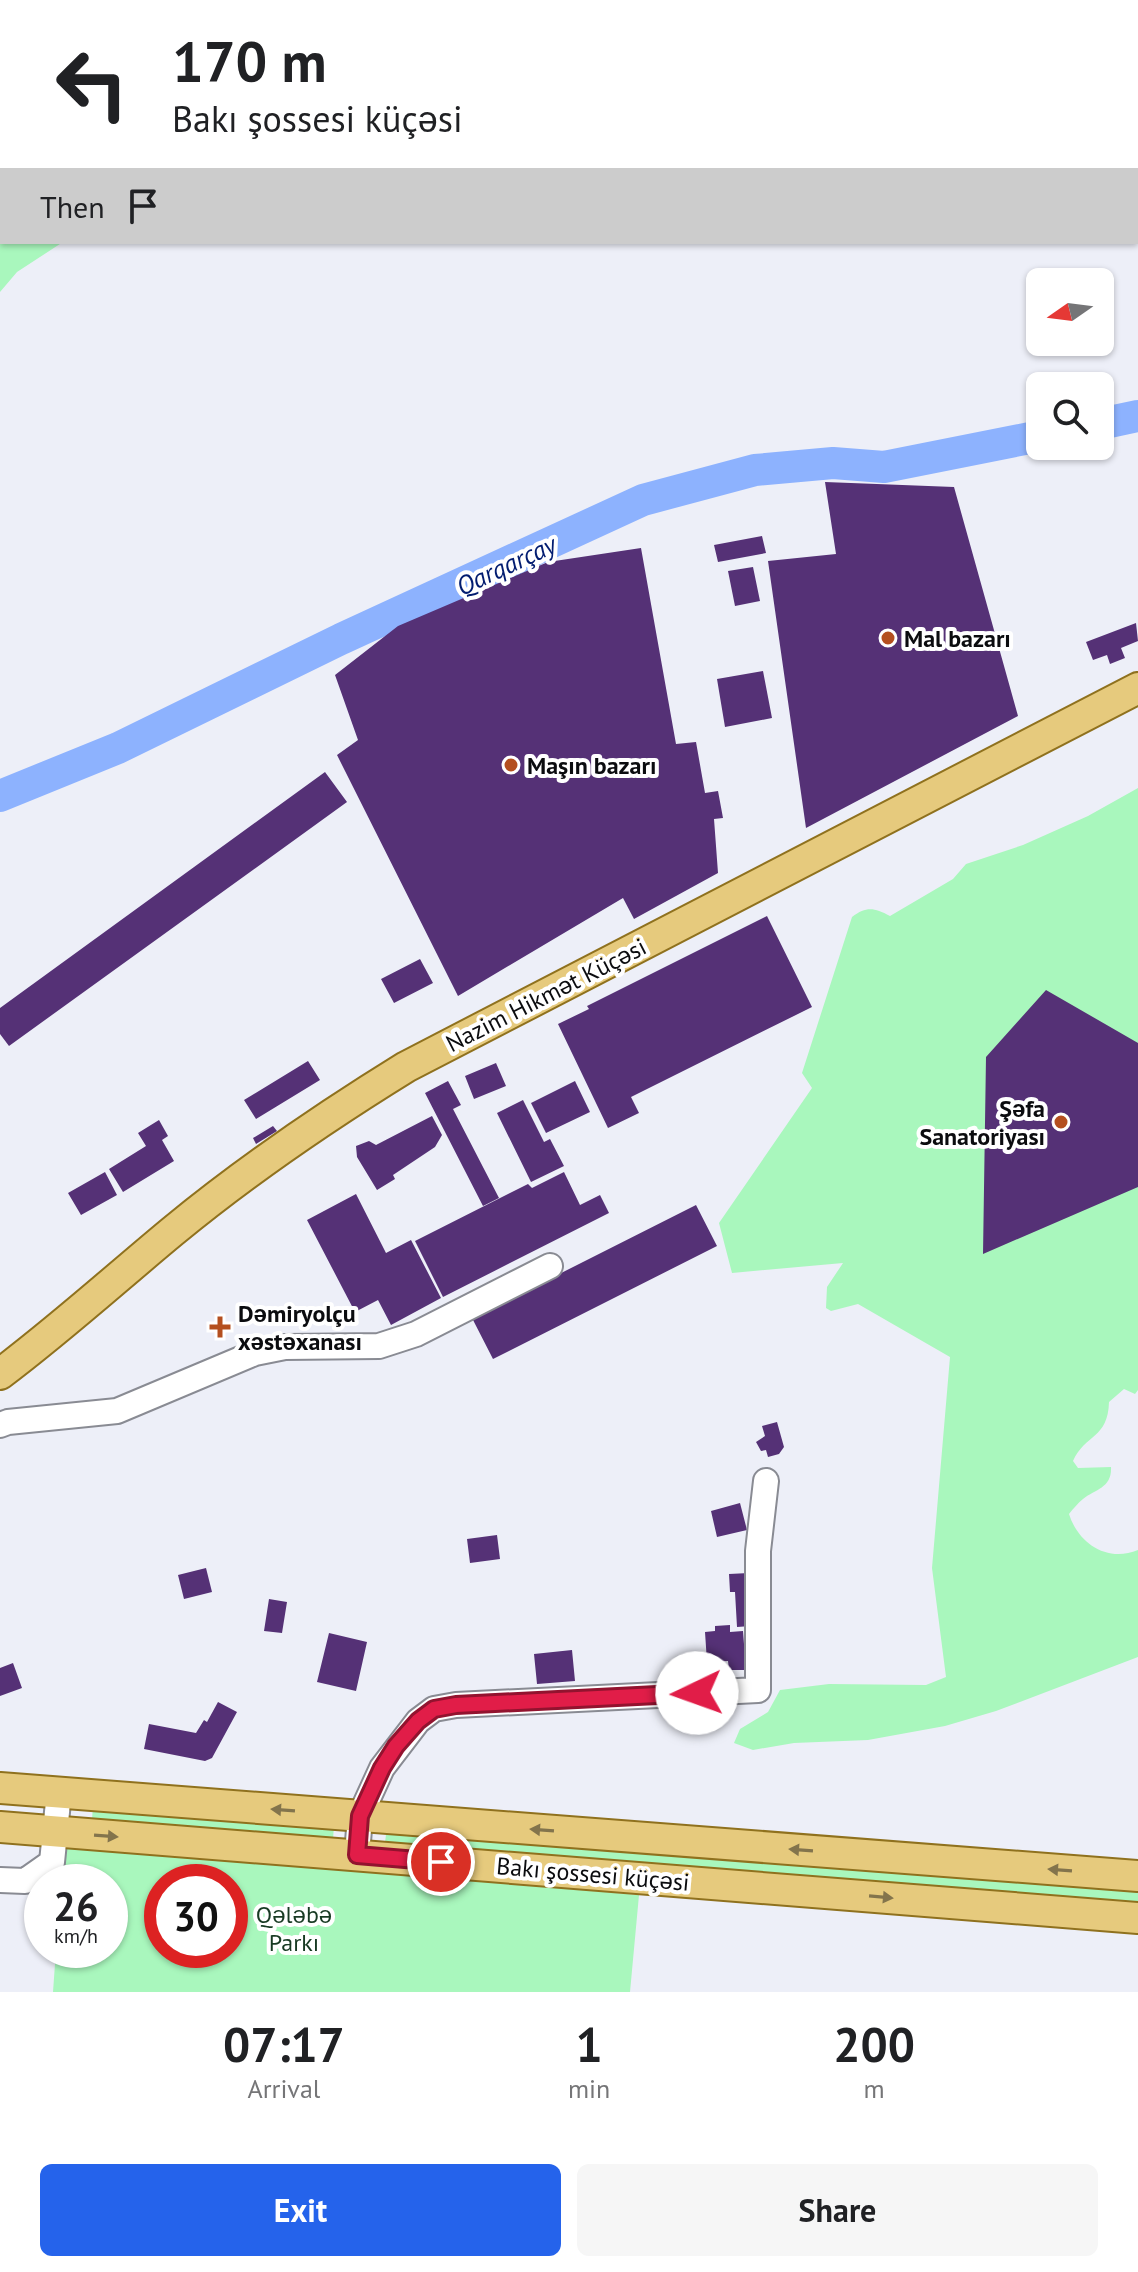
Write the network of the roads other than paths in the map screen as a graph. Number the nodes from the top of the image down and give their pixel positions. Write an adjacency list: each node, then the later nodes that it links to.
1 (1138, 688): 3 (main road, Nazim Hikmət Küçəsi)
2 (550, 1266): 4 (street)
3 (0, 1374)
4 (0, 1425)
5 (766, 1481): 8 (street)
6 (0, 1788): 7 (main road, Bakı şossesi küçəsi)
7 (59, 1792): 8 (main road, Bakı şossesi küçəsi, one-way to 7); 10 (street)
8 (360, 1816): 11 (street); 12 (main road, Bakı şossesi küçəsi, one-way to 8)
9 (0, 1827): 10 (main road, Bakı şossesi küçəsi)
10 (56, 1832): 11 (main road, Bakı şossesi küçəsi, one-way to 11); 13 (street)
11 (357, 1855): 14 (main road, Bakı şossesi küçəsi, one-way to 14)
12 (1138, 1876)
13 (0, 1880)
14 (1138, 1918)

